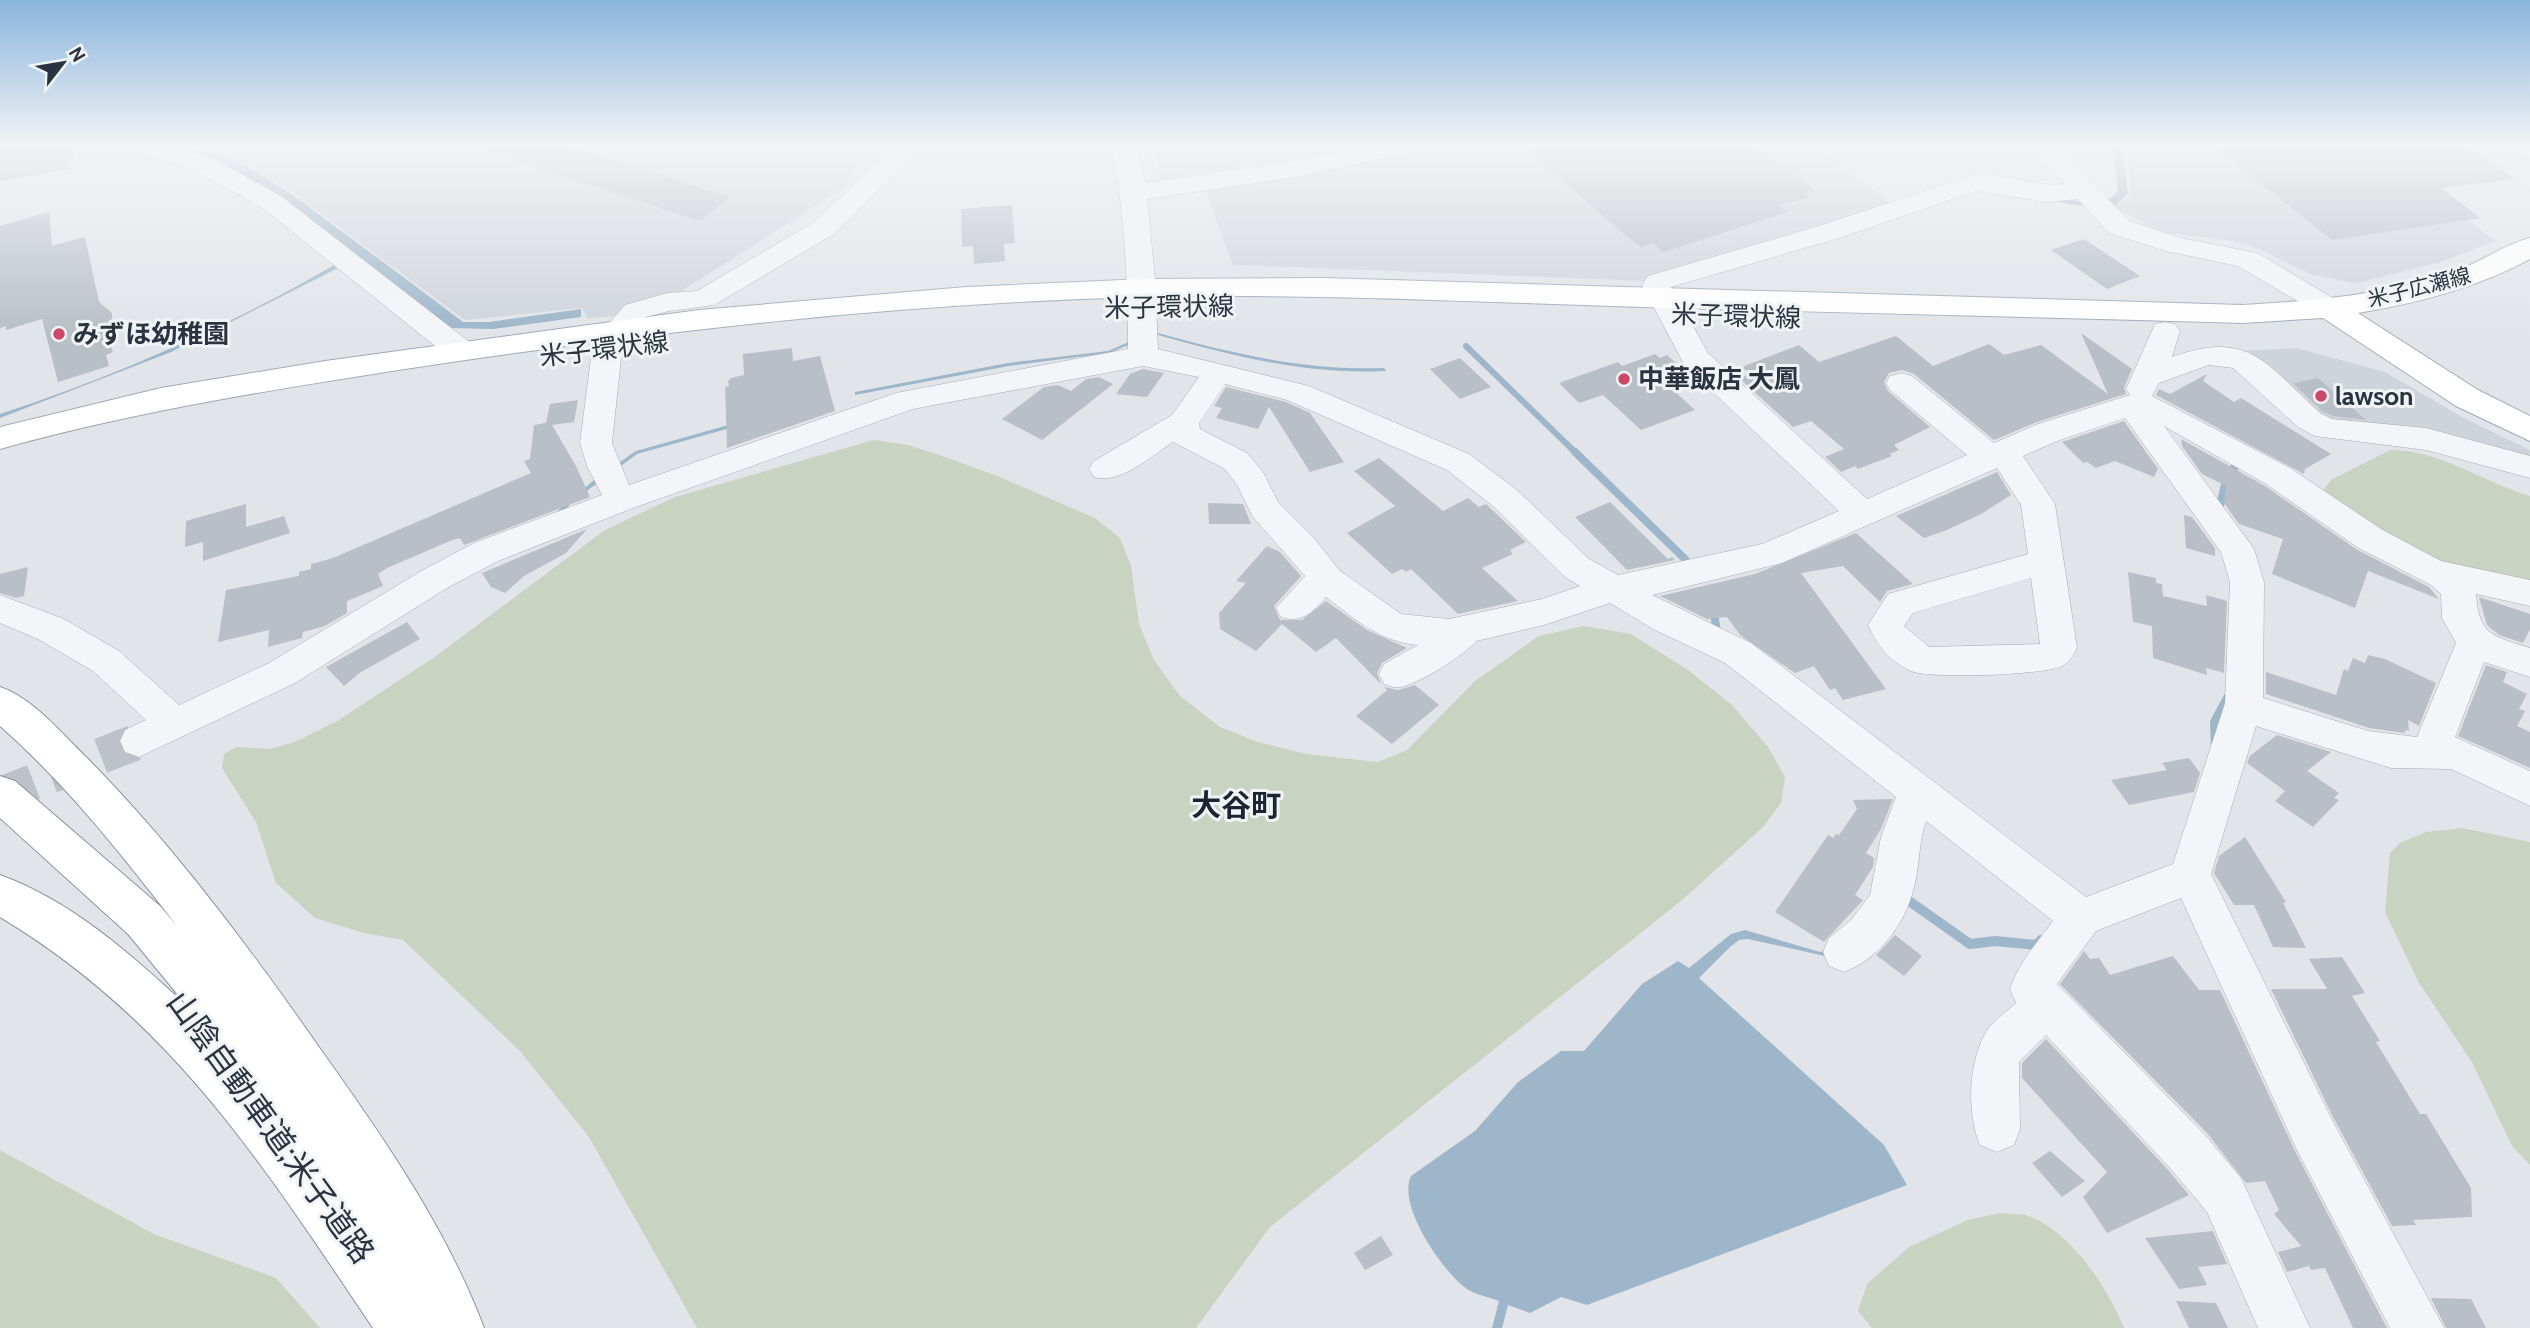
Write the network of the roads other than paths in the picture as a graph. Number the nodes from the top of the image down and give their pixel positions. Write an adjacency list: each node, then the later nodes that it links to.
1 (279, 208): 13 (street)
2 (845, 208): 12 (street)
3 (1135, 208): 8 (street)
4 (1897, 208): 9 (street)
5 (2099, 208): 10 (street)
6 (2530, 247): 10 (main road, 米子広瀬線)
7 (2530, 276): 10 (main road, 米子広瀬線)
8 (1143, 297): 9 (main road, 米子環状線); 12 (main road, 米子環状線); 14 (street)
9 (1666, 306): 10 (main road, 米子環状線); 11 (main road, 米子環状線); 26 (street)
10 (2339, 314): 11 (main road, 米子環状線); 19 (main road, 米子広瀬線)
11 (2165, 331): 17 (street)
12 (615, 338): 13 (main road, 米子環状線); 22 (main road, 米子環状線); 25 (street)
13 (461, 351): 20 (main road, 米子環状線)
14 (1143, 356): 15 (street); 25 (street)
15 (1217, 373): 18 (street); 30 (street)
16 (1901, 383): 21 (street)
17 (2139, 391): 21 (street); 23 (street); 28 (street); 39 (street)
18 (1183, 422): 24 (street); 29 (street)
19 (2530, 430)
20 (0, 438)
21 (1997, 454): 26 (street); 27 (street)
22 (0, 455)
23 (2530, 467)
24 (1105, 469)
25 (611, 482): 40 (street)
26 (1863, 514): 30 (street)
27 (2046, 561): 27 (street)
28 (2444, 576): 31 (street); 35 (street)
29 (1325, 577): 33 (street); 34 (street)
30 (1612, 589): 34 (street); 44 (street)
31 (2530, 593)
32 (0, 608): 40 (street)
33 (1294, 608)
34 (1464, 630): 37 (street)
35 (2479, 648): 36 (street); 42 (street)
36 (2530, 663)
37 (1397, 674)
38 (0, 703): 55 (main road)
39 (2243, 706): 42 (street); 47 (street)
40 (175, 724): 41 (street)
41 (139, 741)
42 (2430, 751): 43 (street)
43 (2530, 790)
44 (1919, 792): 49 (street); 50 (street)
45 (0, 793): 54 (main road, 山陰自動車道;米子道路)
46 (0, 820): 53 (main road, 山陰自動車道;米子道路)
47 (2190, 876): 49 (street); 57 (street)
48 (0, 894): 53 (main road)
49 (2081, 918): 51 (street)
50 (1844, 952)
51 (2046, 1005): 52 (street); 56 (street)
52 (1997, 1129)
53 (405, 1328)
54 (433, 1328)
55 (457, 1328)
56 (2284, 1328)
57 (2418, 1328)

